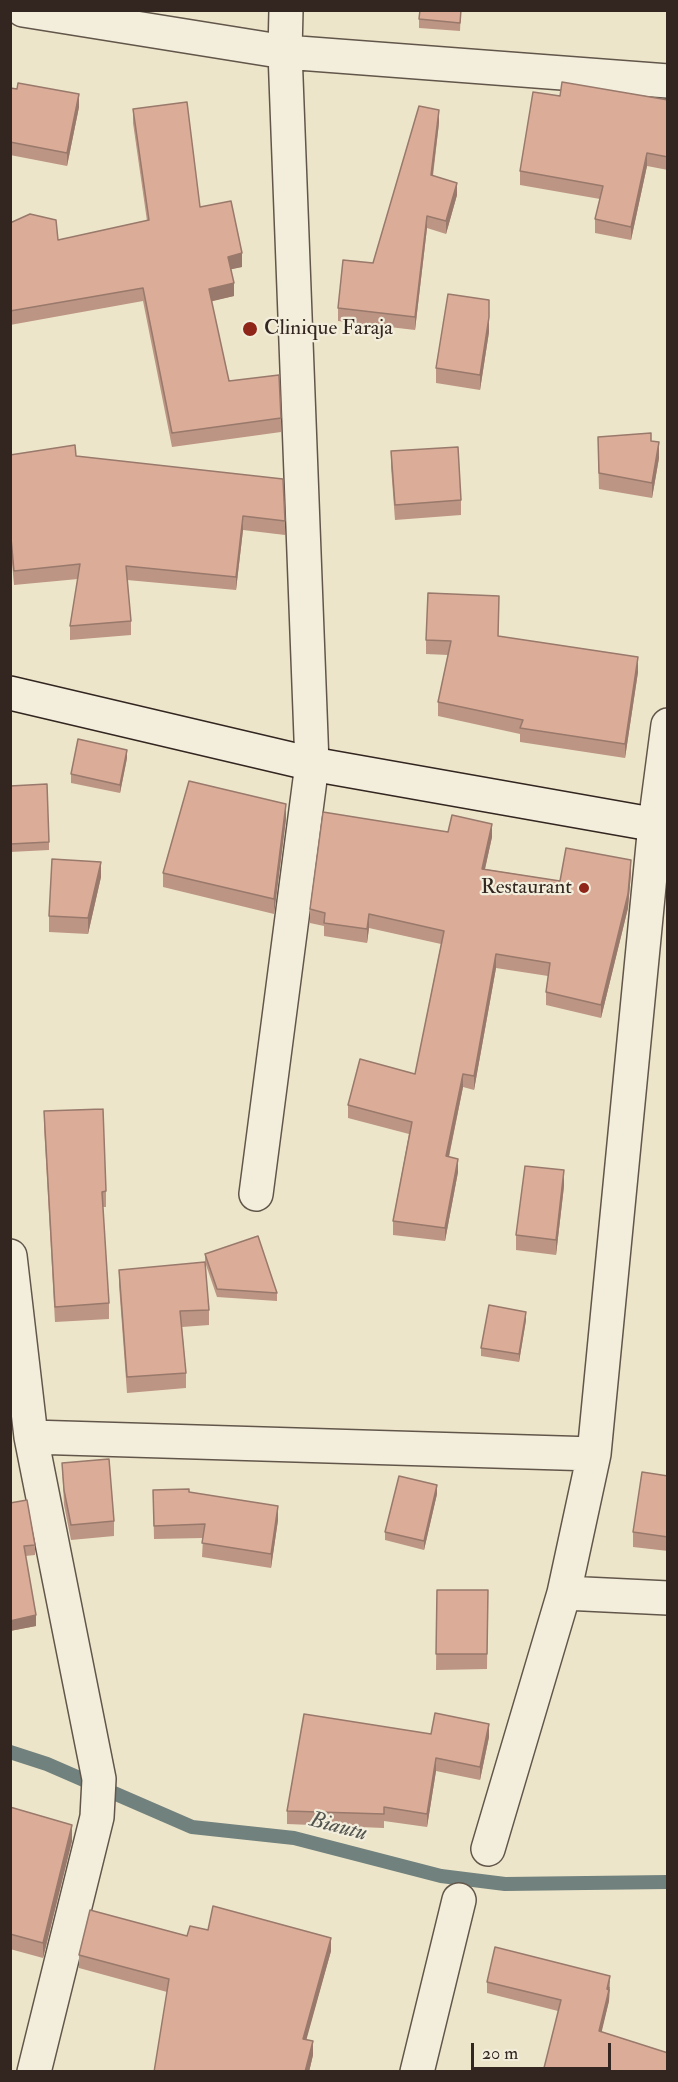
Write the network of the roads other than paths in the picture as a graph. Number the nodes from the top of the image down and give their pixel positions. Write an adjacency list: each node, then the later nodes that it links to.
1 (22, 10): 3 (street)
2 (286, 10): 3 (street)
3 (285, 52): 4 (street); 7 (street)
4 (668, 81)
5 (10, 693): 7 (street)
6 (668, 725): 8 (street)
7 (312, 764): 8 (street); 9 (street)
8 (661, 826): 12 (street)
9 (256, 1194)
10 (10, 1256): 11 (street)
11 (31, 1437): 12 (street); 17 (street)
12 (594, 1454): 13 (street)
13 (564, 1593): 14 (street); 15 (street)
14 (668, 1598)
15 (488, 1849)
16 (459, 1900): 18 (street)
17 (34, 2072)
18 (417, 2072)

